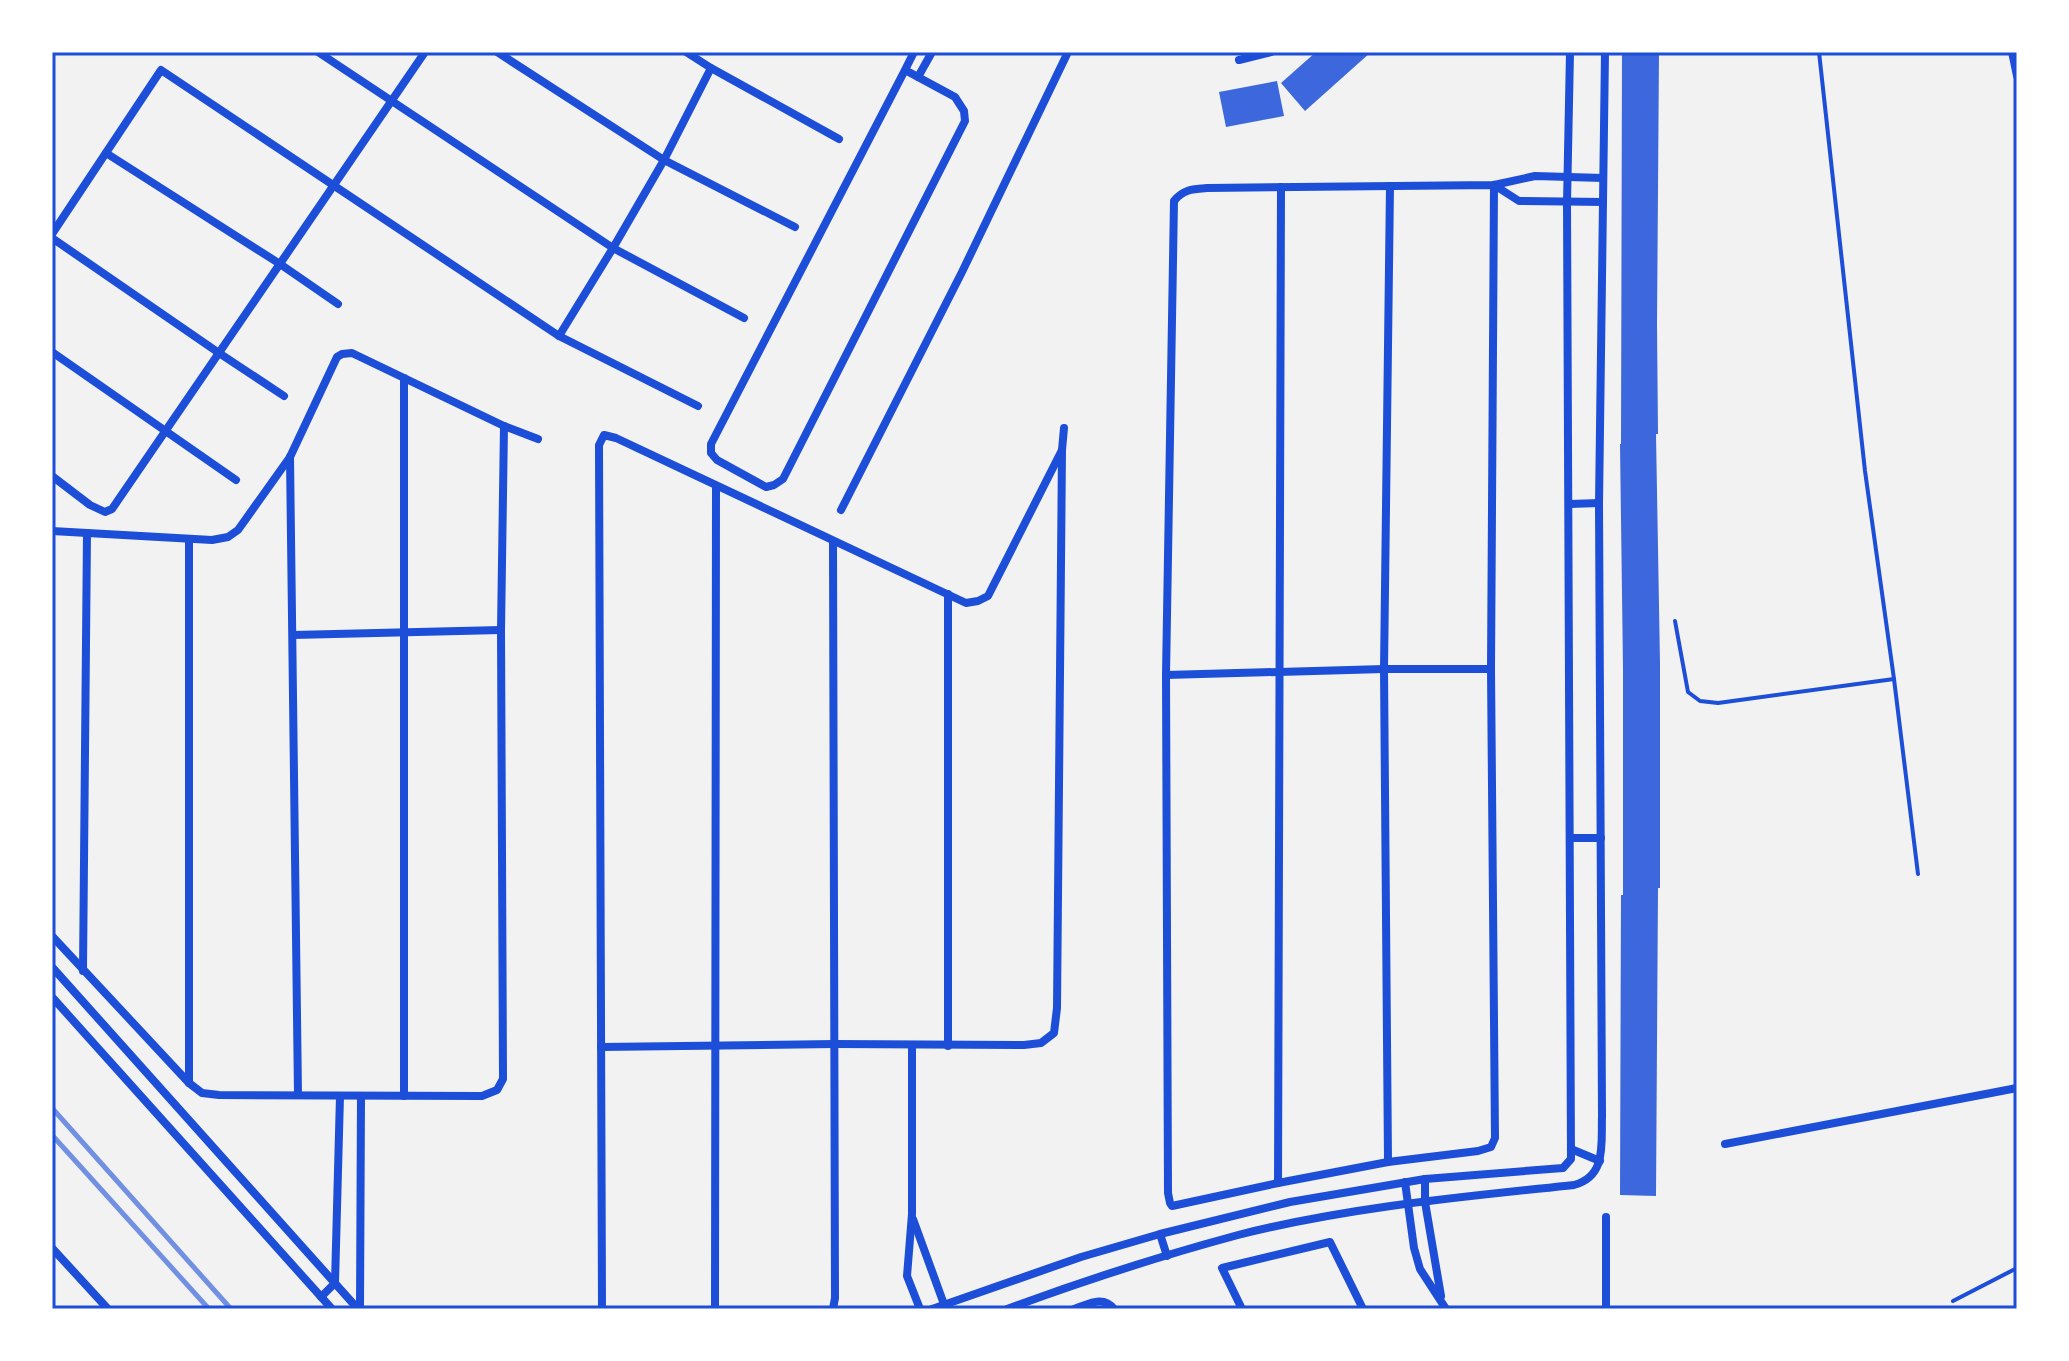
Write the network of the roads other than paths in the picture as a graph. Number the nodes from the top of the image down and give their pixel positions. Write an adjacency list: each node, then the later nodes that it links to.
1 (318, 52): 18 (street)
2 (425, 52): 18 (street)
3 (497, 52): 21 (street)
4 (686, 52): 14 (street)
5 (914, 52): 15 (street)
6 (932, 52): 17 (street)
7 (1068, 52): 53 (street)
8 (1271, 52): 13 (street)
9 (1570, 52): 22 (street)
10 (1605, 52): 23 (street)
11 (1819, 52): 67 (lane)
12 (2012, 52): 16 (street)
13 (1239, 60)
14 (711, 68): 19 (street); 21 (street)
15 (905, 70): 17 (street); 17 (street)
16 (2017, 76)
17 (918, 77)
18 (391, 102): 24 (street); 32 (street)
19 (839, 139)
20 (106, 153): 24 (street); 31 (street); 33 (street)
21 (664, 160): 30 (street); 32 (street)
22 (1568, 177): 23 (street); 25 (street); 29 (street)
23 (1603, 178): 28 (street)
24 (334, 185): 33 (street); 36 (street)
25 (1494, 185): 26 (street); 29 (street); 64 (street)
26 (1390, 186): 27 (street); 63 (street)
27 (1281, 187): 65 (street); 66 (street)
28 (1603, 202): 29 (street); 51 (street)
29 (1567, 203): 52 (street)
30 (795, 227)
31 (52, 236): 38 (street)
32 (613, 248): 35 (street); 36 (street)
33 (280, 264): 34 (street); 38 (street)
34 (338, 304)
35 (744, 318)
36 (559, 336): 41 (street)
37 (52, 352): 44 (street)
38 (219, 353): 40 (street); 44 (street)
39 (404, 378): 42 (street); 47 (street); 61 (street)
40 (284, 396)
41 (698, 406)
42 (504, 426): 45 (street); 60 (street)
43 (1064, 428): 46 (street)
44 (165, 431): 48 (street); 49 (street)
45 (538, 439)
46 (1062, 450): 58 (street); 78 (street)
47 (290, 457): 56 (street); 62 (street)
48 (52, 476)
49 (236, 480)
50 (716, 486): 57 (street); 76 (street); 79 (street)
51 (1599, 503): 52 (street); 69 (street)
52 (1570, 504): 68 (street)
53 (841, 510)
54 (52, 531): 55 (street)
55 (87, 533): 56 (street); 73 (street)
56 (189, 539): 80 (street)
57 (833, 542): 58 (street); 75 (street)
58 (948, 594): 78 (street)
59 (1675, 621): 67 (lane)
60 (501, 630): 61 (street); 85 (street)
61 (403, 632): 62 (street); 85 (street)
62 (293, 635): 82 (street)
63 (1384, 669): 64 (street); 65 (street); 89 (street)
64 (1491, 669): 89 (street)
65 (1279, 671): 66 (street); 92 (street)
66 (1166, 675): 92 (street)
67 (1894, 679): 70 (lane)
68 (1570, 838): 69 (street); 87 (street)
69 (1601, 838): 88 (street)
70 (1918, 874)
71 (52, 936): 73 (street)
72 (52, 967): 101 (street)
73 (83, 971): 80 (street)
74 (52, 997): 102 (street)
75 (834, 1044): 76 (street); 77 (street); 111 (street)
76 (716, 1045): 79 (street); 110 (street)
77 (912, 1046): 78 (street); 95 (street)
78 (948, 1046)
79 (601, 1047): 109 (street)
80 (189, 1083): 82 (street)
81 (2017, 1088): 86 (street)
82 (298, 1095): 83 (street)
83 (340, 1096): 84 (street); 101 (street)
84 (361, 1096): 85 (street); 108 (street)
85 (404, 1096)
86 (1725, 1144)
87 (1571, 1149): 88 (street); 90 (street)
88 (1600, 1161): 93 (street)
89 (1388, 1162): 92 (street)
90 (1425, 1179): 91 (street); 93 (street)
91 (1405, 1182): 94 (street); 97 (street)
92 (1278, 1183)
93 (1425, 1202): 94 (street); 104 (street)
94 (1408, 1204): 99 (street); 104 (street)
95 (912, 1214): 105 (street); 112 (street)
96 (1606, 1217): 119 (street)
97 (1160, 1234): 99 (street); 105 (street)
98 (52, 1248): 106 (street)
99 (1167, 1256): 114 (street)
100 (2017, 1268): 103 (lane)
101 (335, 1283): 102 (street); 108 (street)
102 (321, 1297): 107 (street)
103 (1953, 1301)
104 (1444, 1305)
105 (945, 1307): 113 (street)
106 (108, 1309)
107 (332, 1309)
108 (359, 1309)
109 (602, 1309)
110 (715, 1309)
111 (833, 1309)
112 (920, 1309)
113 (932, 1309)
114 (1007, 1309)
115 (1074, 1309): 116 (street)
116 (1114, 1309)
117 (1242, 1309): 118 (street)
118 (1363, 1309)
119 (1606, 1309)

